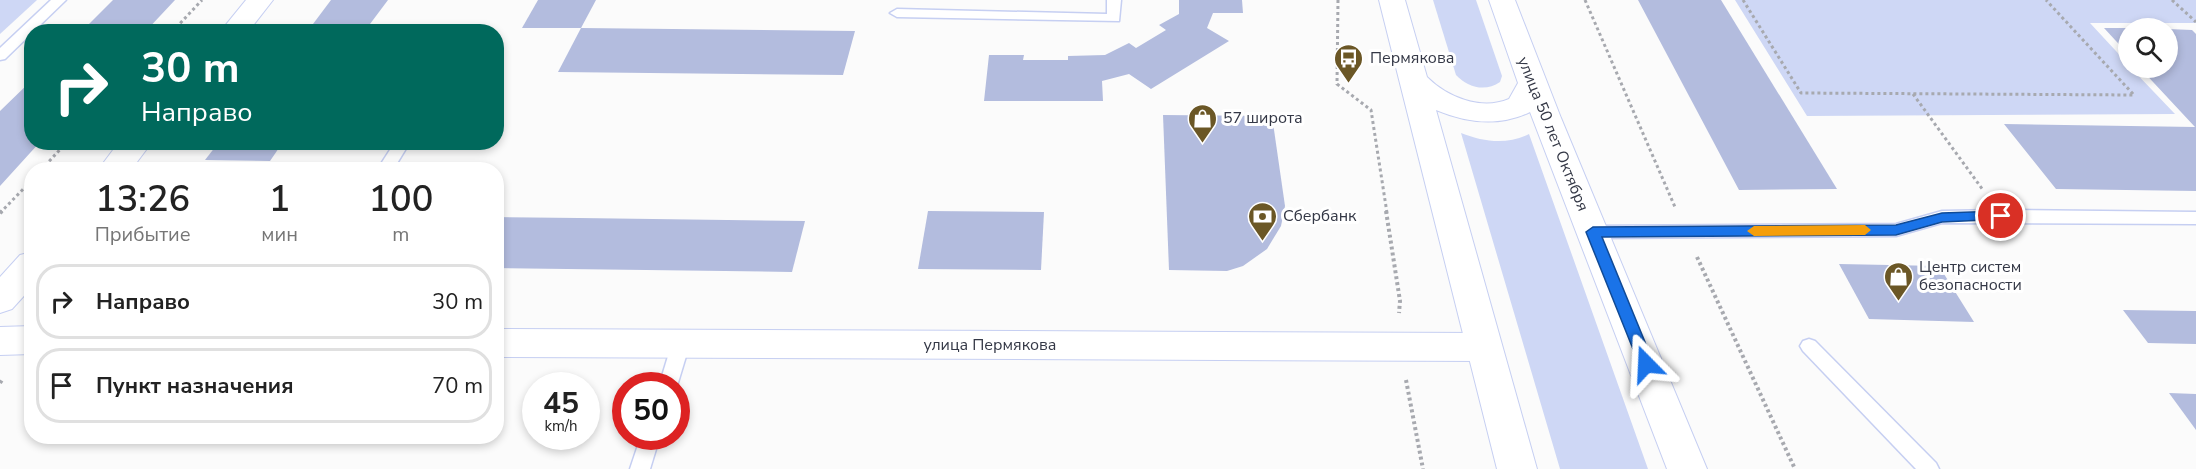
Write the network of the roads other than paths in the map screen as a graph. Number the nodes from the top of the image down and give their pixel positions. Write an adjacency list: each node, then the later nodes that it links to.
1 (59, 0): 7 (lane)
2 (260, 0): 8 (main road)
3 (1114, 0): 6 (lane)
4 (1392, 0): 11 (main road)
5 (1502, 0): 12 (main road, улица 50 лет Октября)
6 (897, 13)
7 (34, 24)
8 (240, 24)
9 (24, 33): 10 (lane)
10 (0, 56)
11 (1413, 80): 12 (main road); 24 (main road)
12 (1532, 84): 16 (main road, улица 50 лет Октября)
13 (130, 150): 14 (main road)
14 (120, 162)
15 (2196, 218): 16 (lane)
16 (1593, 232): 29 (main road, улица 50 лет Октября)
17 (24, 273): 18 (main road)
18 (0, 300)
19 (24, 340): 20 (main road)
20 (0, 341)
21 (504, 343): 22 (main road, улица Пермякова)
22 (681, 343): 24 (main road, улица Пермякова); 25 (lane)
23 (1809, 346): 30 (lane)
24 (1484, 347): 28 (main road)
25 (672, 372)
26 (646, 450): 27 (lane)
27 (640, 469)
28 (1517, 469)
29 (1687, 469)
30 (1929, 469)

